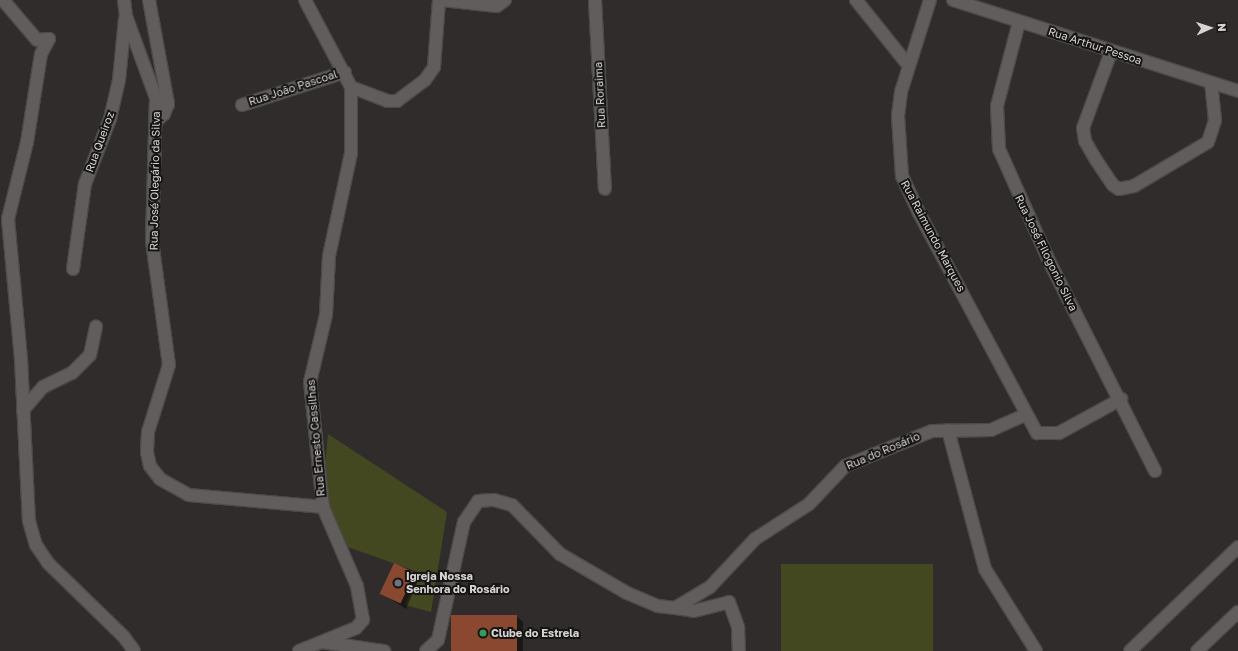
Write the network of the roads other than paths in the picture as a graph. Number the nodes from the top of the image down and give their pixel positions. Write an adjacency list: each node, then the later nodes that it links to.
1 (3, 0): 26 (street)
2 (124, 0): 12 (street, Rua José Olegário da Silva)
3 (149, 0): 21 (street)
4 (305, 0): 16 (street, Rua Ernesto Cassilhas)
5 (439, 0): 18 (street)
6 (442, 0): 7 (street)
7 (505, 0)
8 (594, 0): 22 (street, Rua Roraima)
9 (856, 0): 15 (street)
10 (930, 0): 15 (street, Rua Raimundo Marques)
11 (952, 0): 13 (street, Rua Arthur Pessoa)
12 (126, 16): 21 (street, Rua José Olegário da Silva); 23 (street, Rua Queiroz)
13 (1019, 22): 14 (street, Rua Arthur Pessoa); 25 (street, Rua José Filogonio Silva)
14 (1111, 52): 17 (street, Rua Arthur Pessoa); 17 (street)
15 (908, 64): 27 (street, Rua Raimundo Marques)
16 (345, 72): 18 (street, Rua Ernesto Cassilhas); 20 (street, Rua João Pascoal)
17 (1211, 83): 19 (street, Rua Arthur Pessoa)
18 (351, 87): 30 (street, Rua Ernesto Cassilhas)
19 (1238, 91)
20 (242, 104)
21 (157, 120): 30 (street, Rua José Olegário da Silva)
22 (605, 190)
23 (73, 269)
24 (96, 327): 26 (street)
25 (1121, 399): 27 (street); 29 (street, Rua José Filogonio Silva)
26 (23, 410): 36 (street)
27 (1024, 415): 28 (street, Rua do Rosário)
28 (948, 430): 32 (street, Rua do Rosário); 41 (street)
29 (1155, 471)
30 (323, 507): 34 (street, Rua Ernesto Cassilhas)
31 (1238, 547): 35 (street)
32 (675, 608): 39 (street); 40 (street)
33 (1238, 612): 43 (street)
34 (320, 642): 37 (street, Rua Ernesto Cassilhas); 38 (street)
35 (1139, 647): 42 (street)
36 (134, 651)
37 (299, 651)
38 (384, 651)
39 (426, 651)
40 (739, 651)
41 (1036, 651)
42 (1130, 651)
43 (1197, 651)

